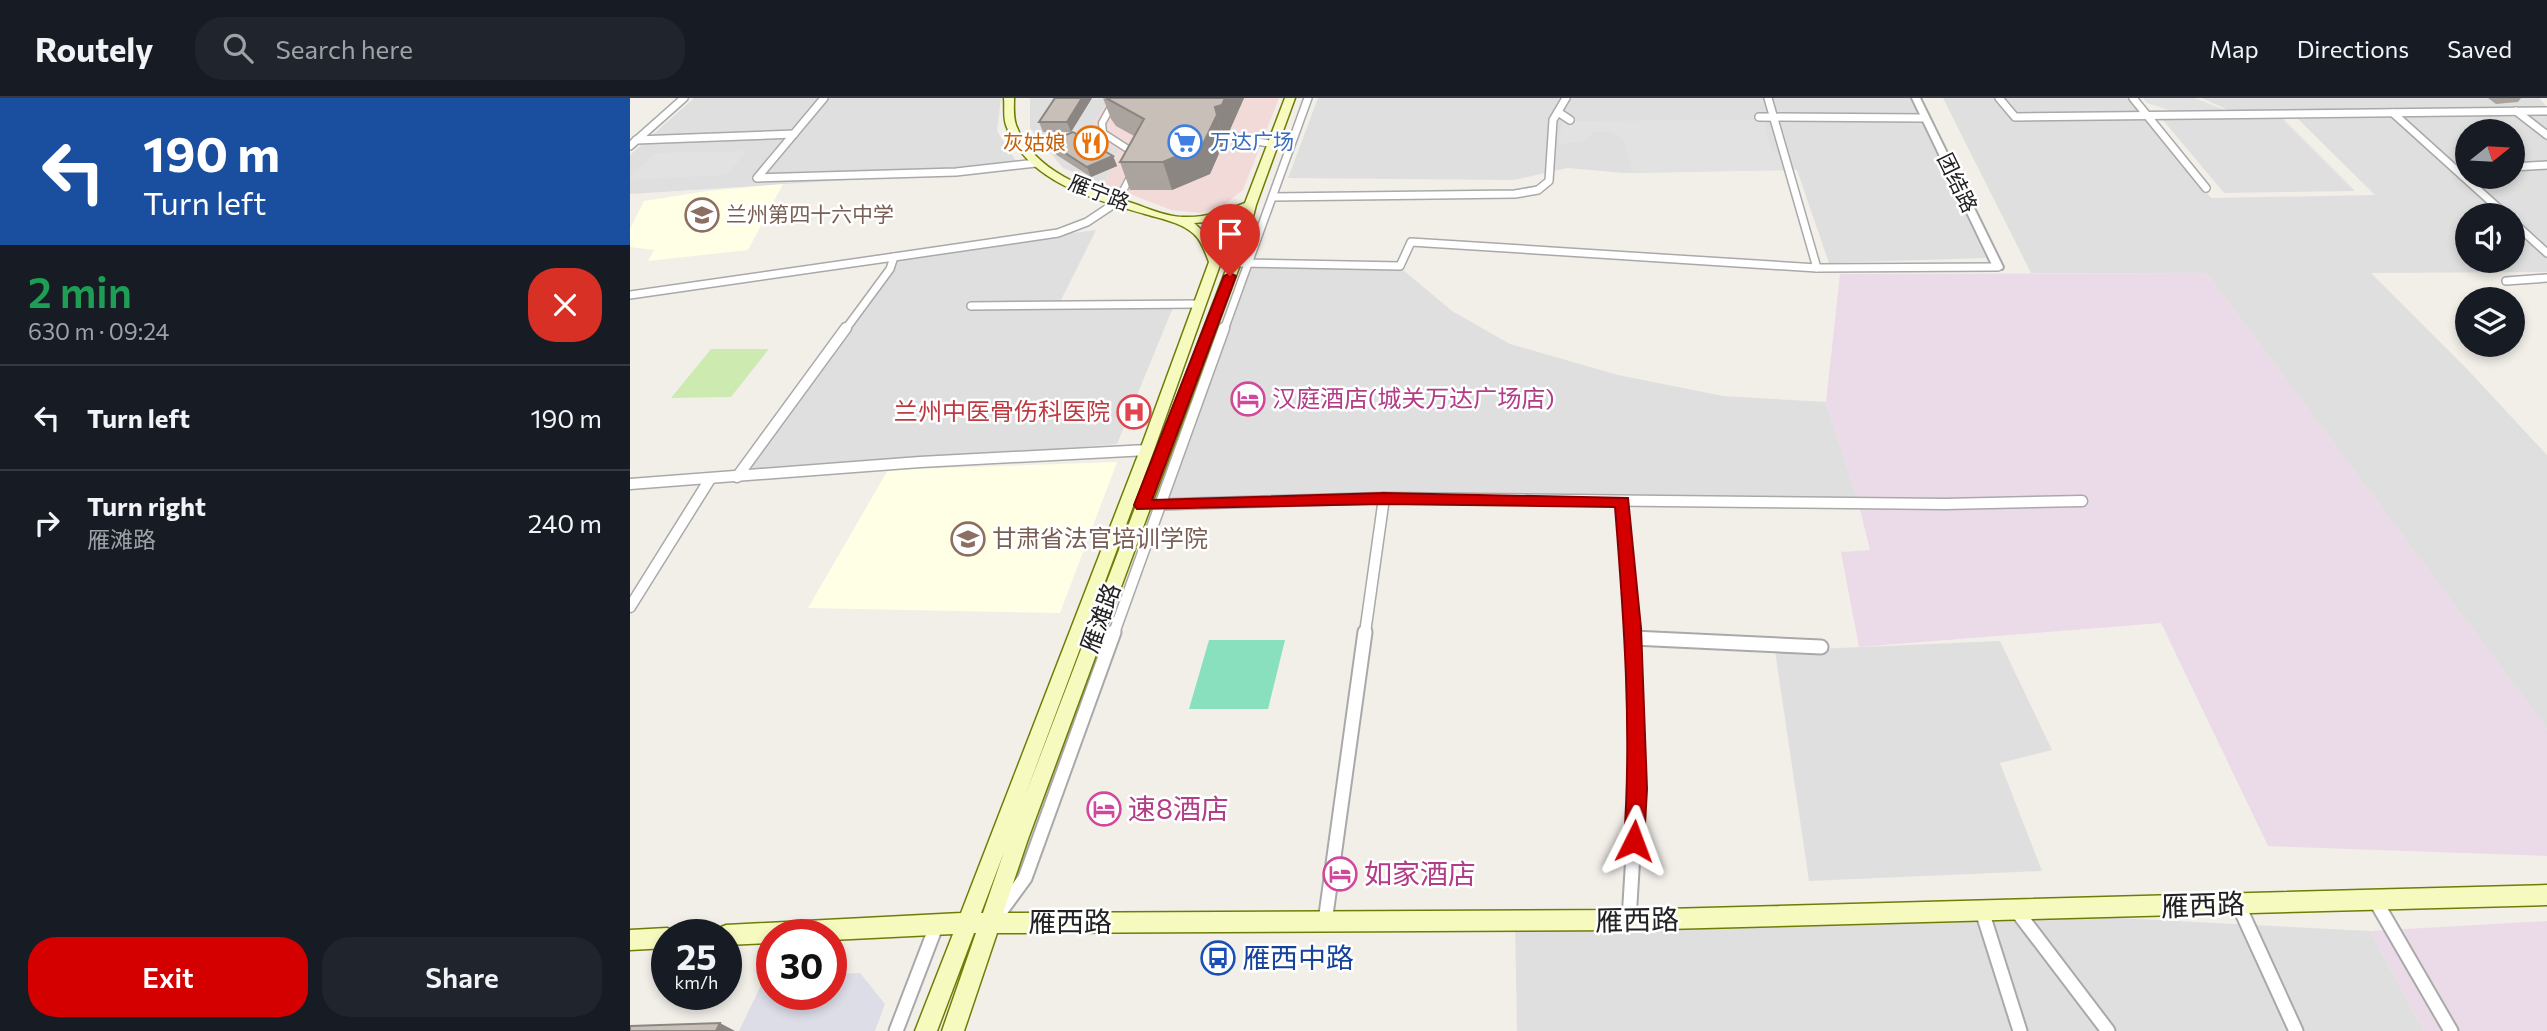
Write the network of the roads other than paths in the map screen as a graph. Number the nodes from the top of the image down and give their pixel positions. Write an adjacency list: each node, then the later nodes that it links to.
1 (684, 98): 24 (street)
2 (824, 98): 21 (street)
3 (1009, 98): 27 (main road, 雁宁路)
4 (1115, 98): 26 (street)
5 (1290, 98): 25 (main road, 雁滩路)
6 (1308, 98): 33 (street)
7 (1566, 98): 14 (street)
8 (1768, 98): 16 (street)
9 (1916, 98): 19 (street, 团结路)
10 (1999, 98): 17 (street)
11 (2133, 98): 17 (street)
12 (2516, 111): 13 (street); 15 (street); 22 (street)
13 (2547, 111)
14 (1558, 112): 20 (street); 33 (street)
15 (2393, 113): 17 (street); 30 (street)
16 (1772, 116): 18 (street); 19 (street); 44 (street)
17 (2148, 116): 32 (street)
18 (1759, 117)
19 (1925, 118): 43 (street, 团结路)
20 (1570, 120)
21 (794, 134): 24 (street); 27 (street)
22 (2547, 135)
23 (1227, 137): 25 (street)
24 (633, 143)
25 (1273, 144): 36 (main road, 雁滩路)
26 (1141, 158)
27 (1036, 163): 34 (main road, 雁宁路)
28 (2547, 165): 29 (street)
29 (2525, 166)
30 (2454, 168): 35 (street)
31 (1135, 169): 34 (street)
32 (2206, 188)
33 (1273, 197): 42 (street)
34 (1118, 202): 37 (main road, 雁宁路); 40 (street)
35 (2493, 203)
36 (1250, 205): 37 (main road); 42 (main road, 雁滩路)
37 (1180, 221): 41 (main road, 雁宁路)
38 (2525, 233): 39 (street)
39 (2547, 253)
40 (894, 257): 47 (street); 51 (street)
41 (1215, 262): 48 (main road, 雁滩路)
42 (1241, 263): 44 (street); 57 (main road, 雁滩路)
43 (1998, 267): 44 (street)
44 (1817, 268)
45 (2547, 278): 46 (street)
46 (2506, 281)
47 (630, 295)
48 (1200, 304): 49 (street); 50 (main road, 雁滩路)
49 (971, 306)
50 (1147, 450): 51 (street); 57 (main road, 雁滩路)
51 (737, 477): 52 (street)
52 (710, 478): 53 (street); 58 (street)
53 (630, 484)
54 (1384, 498): 56 (street); 57 (street); 67 (street)
55 (2082, 501): 56 (street)
56 (1622, 502): 59 (street)
57 (1142, 505): 68 (main road, 雁滩路); 69 (main road, 雁滩路)
58 (630, 607)
59 (1633, 638): 60 (street); 66 (street)
60 (1821, 647)
61 (2547, 895): 62 (main road, 雁西路)
62 (2375, 900): 63 (main road, 雁西路); 80 (street)
63 (2238, 904): 64 (main road, 雁西路); 79 (street)
64 (2016, 910): 65 (main road, 雁西路); 78 (street)
65 (1982, 911): 66 (main road, 雁西路); 77 (street)
66 (1629, 920): 67 (main road, 雁西路)
67 (1325, 922): 69 (main road, 雁西路)
68 (966, 923): 69 (main road, 雁西路); 70 (main road, 雁西路); 75 (main road, 雁滩路)
69 (992, 923): 76 (main road, 雁滩路)
70 (937, 925): 71 (main road, 雁西路); 74 (street)
71 (742, 934)
72 (651, 939): 73 (main road)
73 (630, 940)
74 (896, 1031)
75 (926, 1031)
76 (953, 1031)
77 (2020, 1031)
78 (2108, 1031)
79 (2296, 1031)
80 (2451, 1031)

